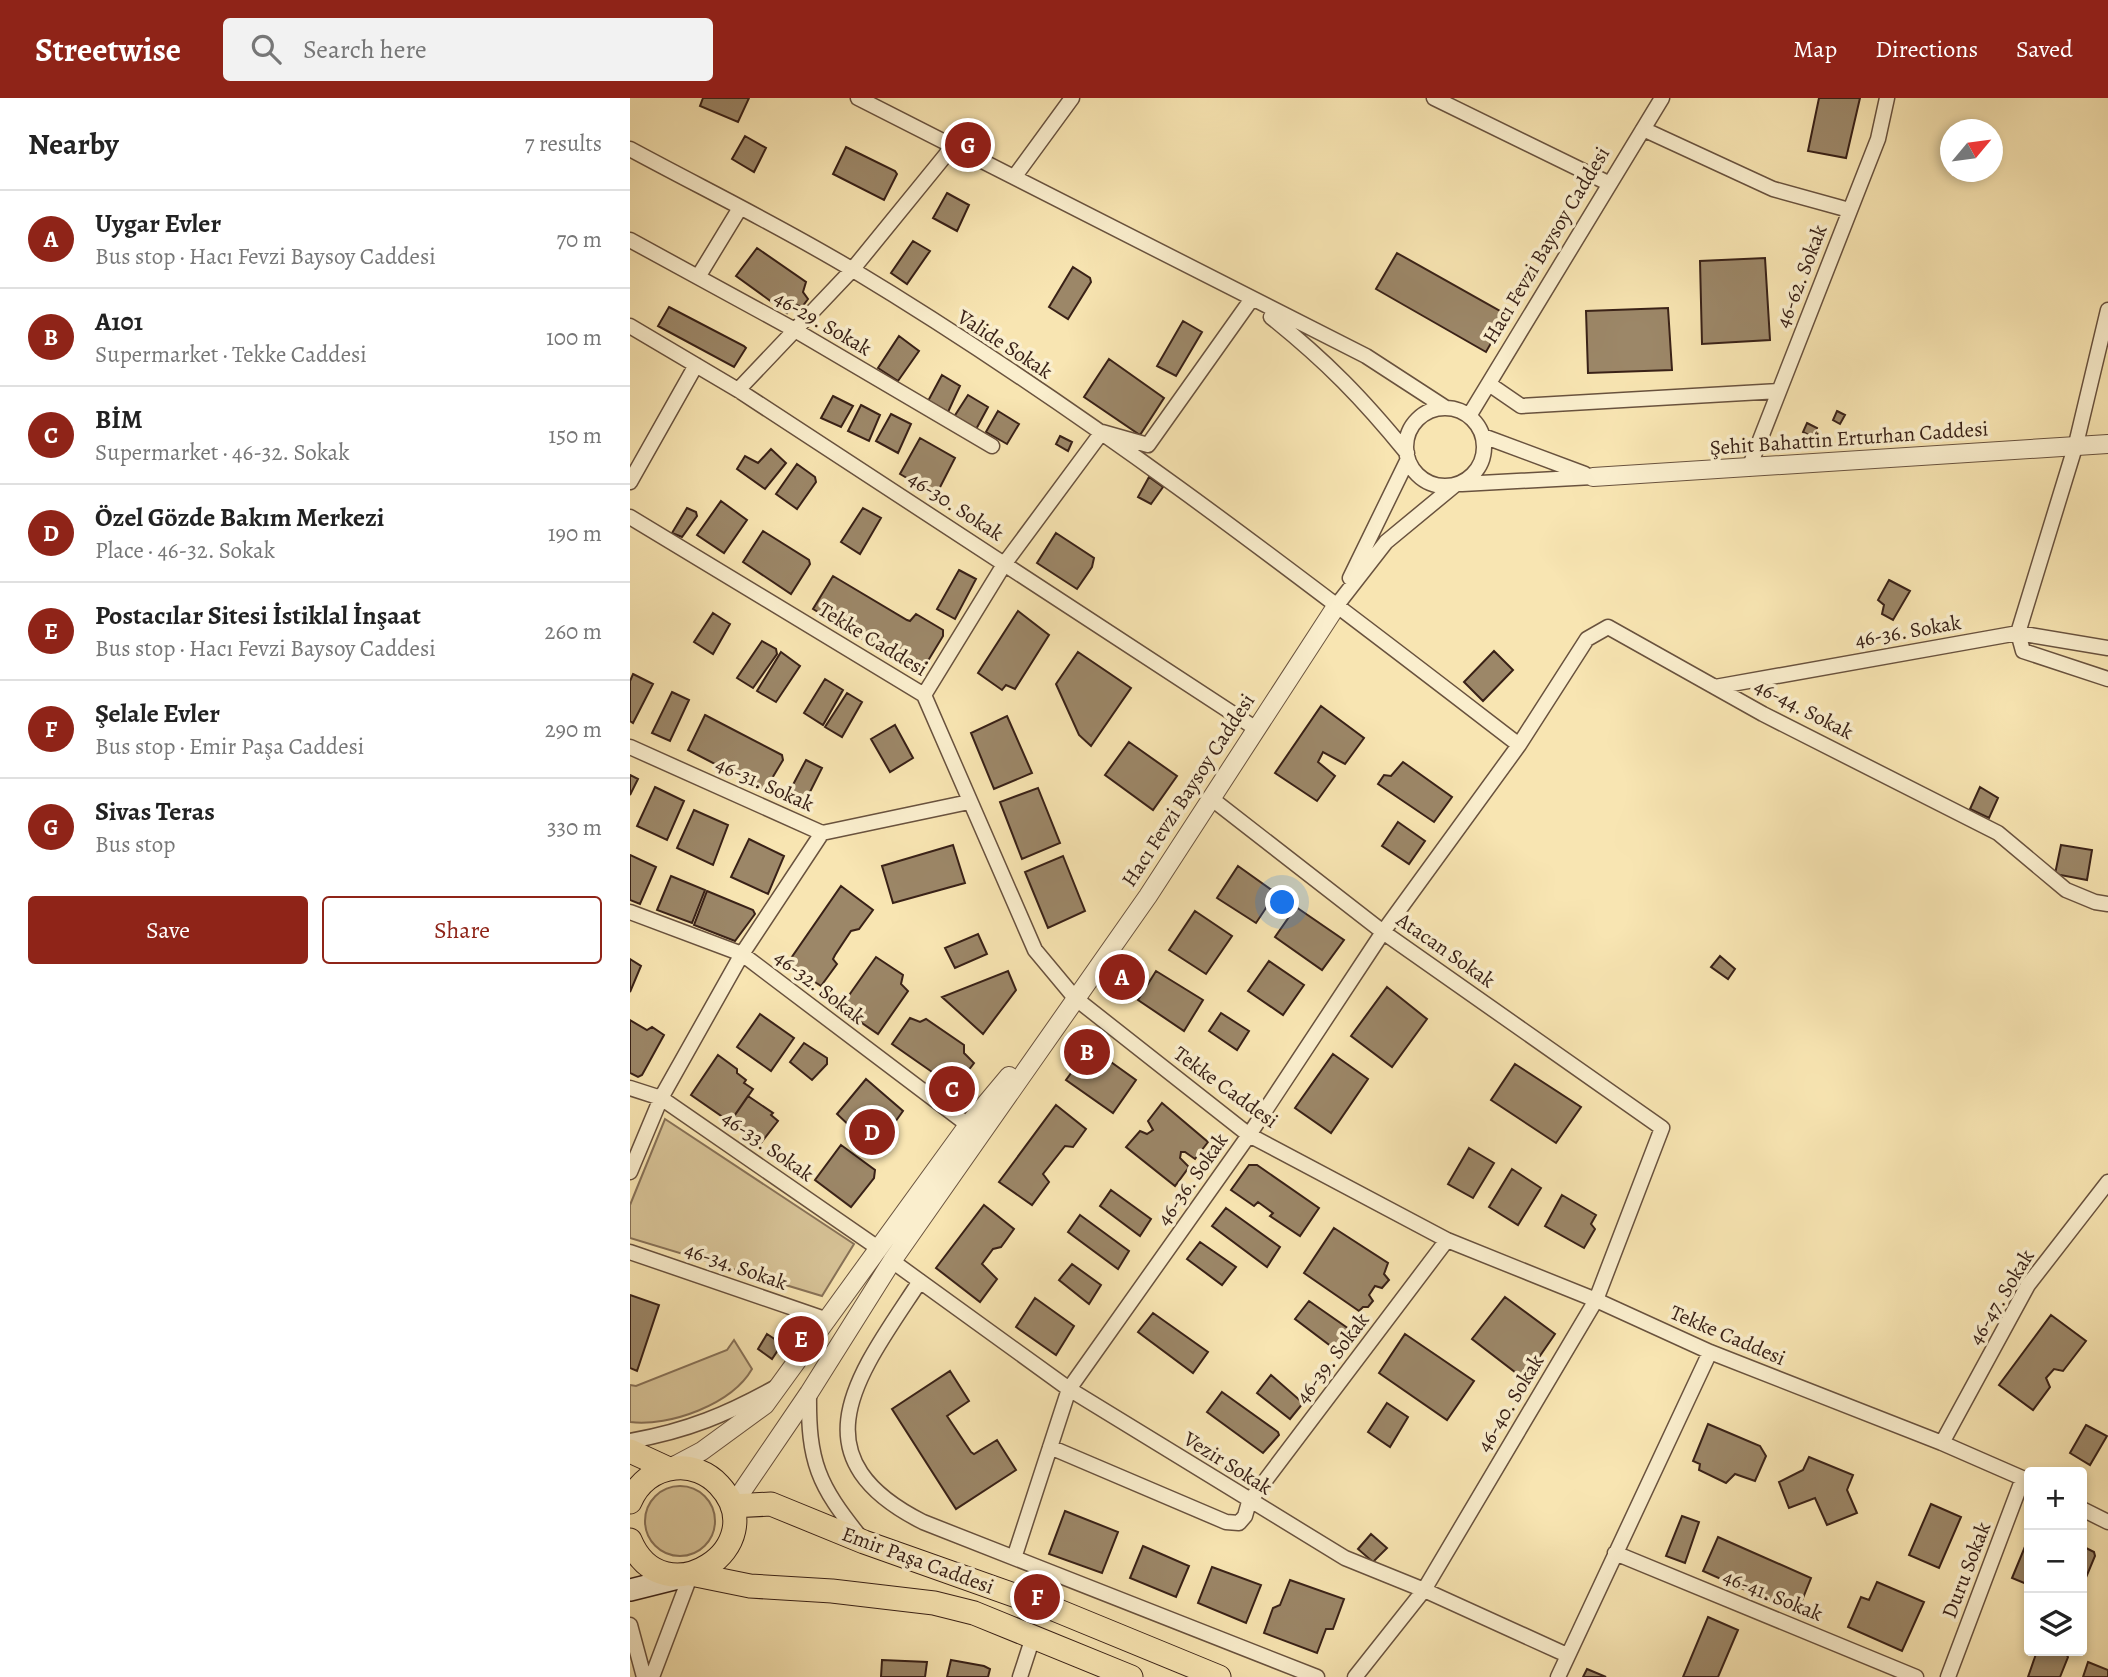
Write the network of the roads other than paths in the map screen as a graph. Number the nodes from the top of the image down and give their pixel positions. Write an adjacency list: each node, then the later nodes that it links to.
1 (858, 98): 7 (street)
2 (1072, 98): 9 (street)
3 (1434, 98): 10 (street)
4 (1662, 98): 6 (street, Hacı Fevzi Baysoy Caddesi)
5 (1887, 98): 12 (street, 46-62. Sokak)
6 (1643, 130): 10 (street, Hacı Fevzi Baysoy Caddesi); 12 (street)
7 (953, 146): 9 (street); 14 (street)
8 (630, 149): 11 (street, Valide Sokak)
9 (1015, 176): 16 (street)
10 (1610, 184): 21 (street, Hacı Fevzi Baysoy Caddesi)
11 (740, 208): 14 (street, Valide Sokak); 15 (street)
12 (1849, 210): 23 (street, 46-62. Sokak)
13 (630, 240): 15 (street, 46-29. Sokak)
14 (852, 270): 19 (street); 26 (street, Valide Sokak)
15 (698, 277): 19 (street, 46-29. Sokak)
16 (1251, 300): 24 (street); 26 (street); 31 (street)
17 (2108, 310): 28 (street)
18 (630, 326): 20 (street, 46-30. Sokak)
19 (793, 330): 22 (street); 30 (street, 46-29. Sokak)
20 (696, 365): 22 (street, 46-30. Sokak); 34 (street)
21 (1489, 384): 23 (street); 25 (street, Hacı Fevzi Baysoy Caddesi)
22 (738, 390): 37 (street, 46-30. Sokak)
23 (1779, 391): 32 (street, 46-62. Sokak)
24 (1446, 408): 25 (street); 31 (street)
25 (1469, 416): 27 (street)
26 (1102, 432): 37 (street); 38 (street, Valide Sokak)
27 (1483, 436): 33 (street, Şehit Bahattin Erturhan Caddesi); 35 (street)
28 (2076, 444): 29 (street, Şehit Bahattin Erturhan Caddesi); 32 (street, Şehit Bahattin Erturhan Caddesi); 39 (street)
29 (2108, 444)
30 (992, 446)
31 (1407, 456): 35 (street); 38 (street, Hacı Fevzi Baysoy Caddesi)
32 (1749, 468): 33 (street, Şehit Bahattin Erturhan Caddesi)
33 (1593, 477): 35 (street, Şehit Bahattin Erturhan Caddesi)
34 (630, 482)
35 (1457, 485): 38 (street, Hacı Fevzi Baysoy Caddesi)
36 (630, 517): 43 (street, Tekke Caddesi)
37 (1005, 563): 43 (street); 44 (street, 46-30. Sokak)
38 (1337, 605): 44 (street, Hacı Fevzi Baysoy Caddesi); 45 (street, Valide Sokak)
39 (2018, 633): 40 (street, 46-36. Sokak); 41 (street); 42 (street, 46-36. Sokak)
40 (2108, 648)
41 (2108, 679)
42 (1715, 687): 45 (street, 46-44. Sokak); 50 (street, 46-44. Sokak)
43 (924, 695): 48 (street, Tekke Caddesi)
44 (1255, 728): 47 (street, Hacı Fevzi Baysoy Caddesi)
45 (1519, 746): 52 (street, 46-36. Sokak)
46 (630, 747): 49 (street, 46-31. Sokak)
47 (1212, 799): 52 (street, Atacan Sokak); 54 (street, Hacı Fevzi Baysoy Caddesi)
48 (969, 802): 49 (street, 46-31. Sokak); 54 (street, Tekke Caddesi)
49 (822, 833): 53 (street)
50 (2108, 904)
51 (630, 912): 53 (street, 46-32. Sokak)
52 (1383, 932): 58 (street, Atacan Sokak); 59 (street, 46-36. Sokak)
53 (742, 954): 56 (street); 57 (street, 46-32. Sokak)
54 (1075, 998): 57 (street, Hacı Fevzi Baysoy Caddesi); 59 (street, Tekke Caddesi); 65 (street, Hacı Fevzi Baysoy Caddesi)
55 (630, 1088): 56 (street, 46-33. Sokak)
56 (661, 1098): 60 (street); 63 (street, 46-33. Sokak)
57 (968, 1125): 63 (street, Hacı Fevzi Baysoy Caddesi)
58 (1662, 1128): 67 (street, 46-40. Sokak)
59 (1249, 1135): 62 (street, Tekke Caddesi); 71 (street, 46-36. Sokak)
60 (630, 1171)
61 (2108, 1182): 74 (street, 46-47. Sokak)
62 (1447, 1240): 67 (street, Tekke Caddesi); 81 (street, 46-39. Sokak)
63 (878, 1248): 68 (street, Hacı Fevzi Baysoy Caddesi)
64 (630, 1252): 68 (street, 46-34. Sokak)
65 (892, 1261): 66 (street, Vezir Sokak); 72 (street, Hacı Fevzi Baysoy Caddesi)
66 (919, 1281): 71 (street, Vezir Sokak); 88 (street)
67 (1595, 1300): 69 (street, Tekke Caddesi); 91 (street, 46-40. Sokak)
68 (828, 1320): 70 (street, Hacı Fevzi Baysoy Caddesi)
69 (1710, 1352): 74 (street, Tekke Caddesi); 87 (street)
70 (785, 1382): 73 (street, Hacı Fevzi Baysoy Caddesi); 77 (street, Hacı Fevzi Baysoy Caddesi)
71 (1069, 1389): 75 (street, 46-36. Sokak); 81 (street, Vezir Sokak)
72 (809, 1394): 82 (street, Hacı Fevzi Baysoy Caddesi); 86 (street)
73 (630, 1441)
74 (1942, 1443): 78 (street, Tekke Caddesi)
75 (1050, 1447): 81 (street, 46-39. Sokak); 88 (street, 46-36. Sokak)
76 (630, 1451): 77 (main road)
77 (669, 1469): 80 (main road); 82 (main road)
78 (2024, 1479)
79 (2024, 1485): 104 (street, Duru Sokak)
80 (630, 1502)
81 (1249, 1502): 91 (street, Vezir Sokak)
82 (732, 1506): 86 (main road, Emir Paşa Caddesi); 89 (main road)
83 (2087, 1512): 84 (street)
84 (2108, 1522)
85 (630, 1540): 89 (main road, Emir Paşa Caddesi)
86 (864, 1542): 99 (main road, Emir Paşa Caddesi)
87 (1615, 1553): 94 (street); 103 (street, 46-41. Sokak)
88 (1015, 1555): 100 (street)
89 (691, 1574): 90 (main road); 93 (main road, Emir Paşa Caddesi); 96 (street)
90 (630, 1590)
91 (1424, 1590): 94 (street, Vezir Sokak); 101 (street, 46-40. Sokak)
92 (630, 1625): 95 (street)
93 (1033, 1637): 97 (street); 98 (main road, Emir Paşa Caddesi)
94 (1567, 1656): 102 (street)
95 (644, 1677)
96 (652, 1677)
97 (1020, 1677)
98 (1131, 1677)
99 (1219, 1677)
100 (1317, 1677)
101 (1355, 1677)
102 (1558, 1677)
103 (1916, 1677)
104 (1948, 1677)

